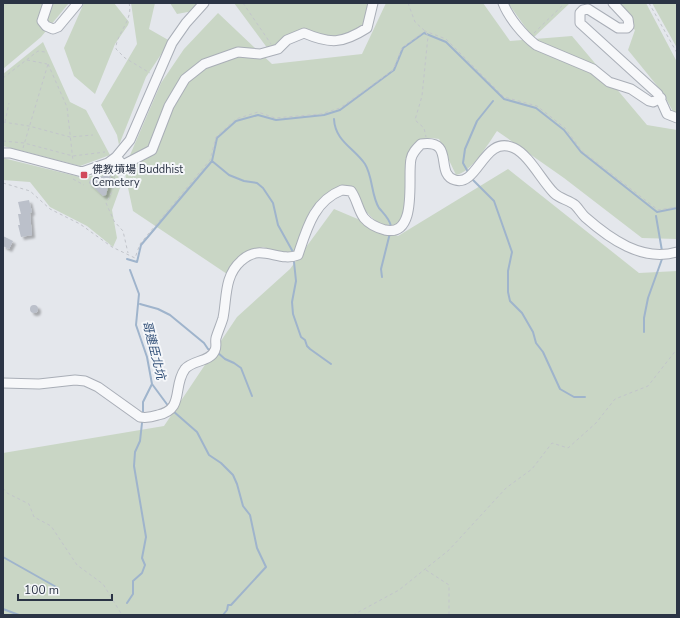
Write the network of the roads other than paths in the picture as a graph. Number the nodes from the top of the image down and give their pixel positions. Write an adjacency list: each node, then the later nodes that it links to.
1 (48, 3): 2 (street)
2 (78, 3)
3 (204, 3): 10 (street)
4 (373, 3): 10 (street)
5 (503, 3): 7 (street)
6 (613, 3): 7 (street)
7 (660, 98): 8 (street)
8 (677, 118)
9 (3, 153): 10 (street)
10 (116, 157)
11 (677, 252): 12 (street)
12 (3, 383)

